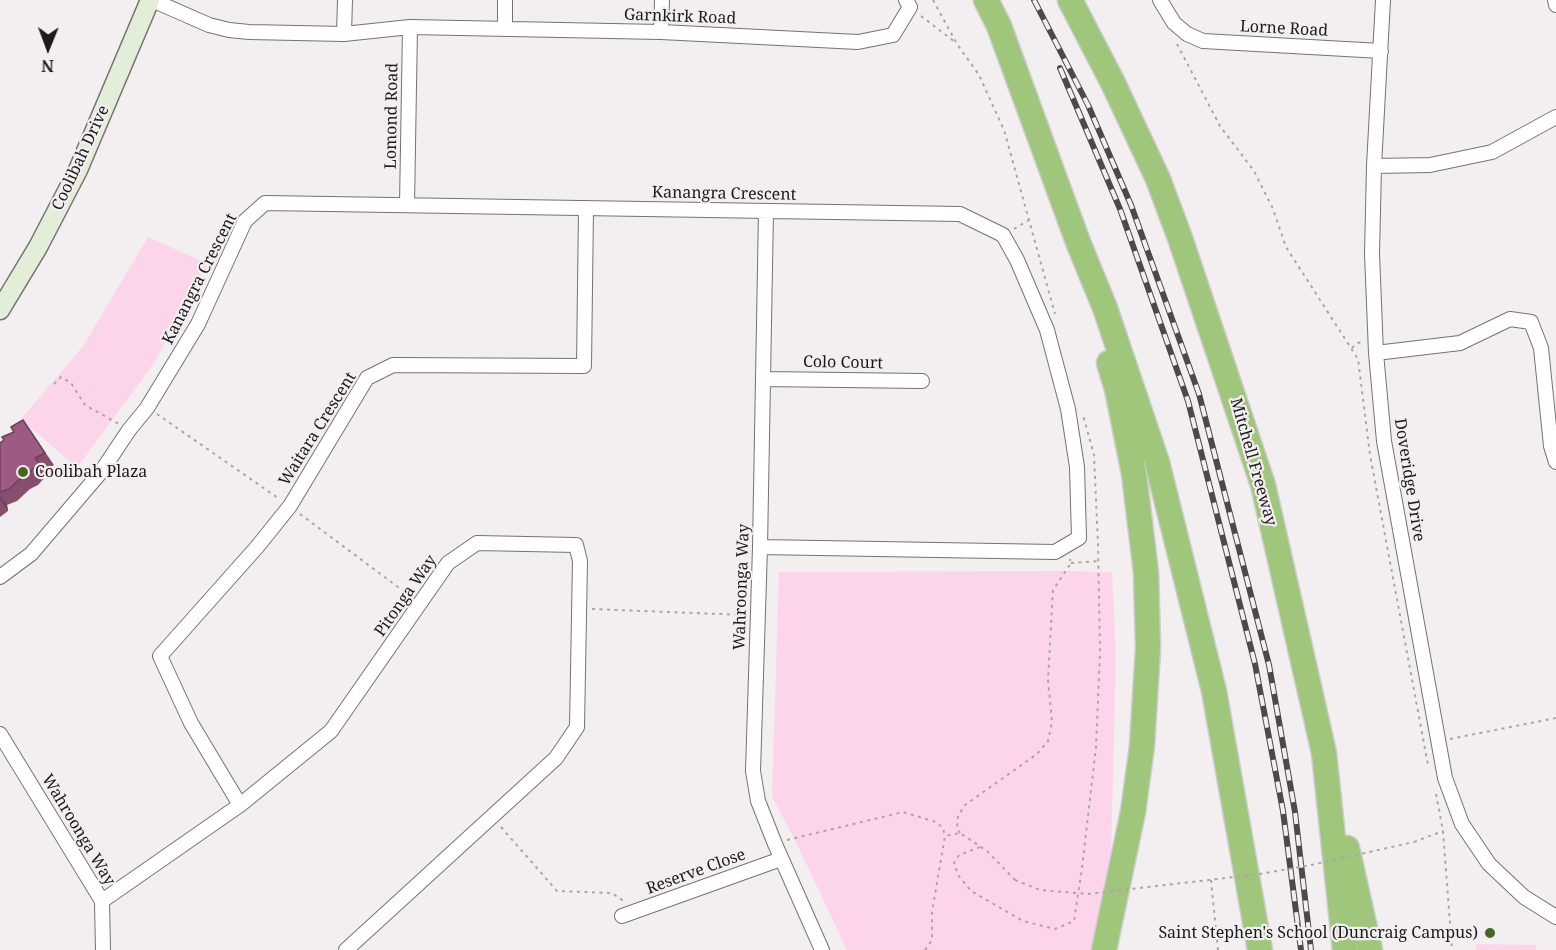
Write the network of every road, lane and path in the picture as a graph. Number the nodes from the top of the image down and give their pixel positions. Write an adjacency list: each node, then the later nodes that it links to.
1 (138, 0): 28 (main road, Coolibah Drive)
2 (151, 0): 17 (street, Garnkirk Road); 28 (main road, Coolibah Drive)
3 (345, 0): 17 (street)
4 (505, 0): 15 (street)
5 (662, 0): 16 (street)
6 (933, 0): 12 (path)
7 (986, 0): 27 (highway)
8 (1070, 0): 46 (highway, Mitchell Freeway)
9 (1160, 0): 18 (street)
10 (1383, 0): 19 (street, Doveridge Drive)
11 (1555, 0): 13 (street)
12 (908, 4): 16 (street, Garnkirk Road)
13 (1556, 5)
14 (410, 27): 15 (street, Garnkirk Road); 17 (street, Garnkirk Road); 22 (street, Lomond Road)
15 (505, 29): 16 (street, Garnkirk Road)
16 (661, 32)
17 (344, 34)
18 (1181, 36): 19 (street, Lorne Road); 45 (path)
19 (1381, 51): 21 (street, Doveridge Drive)
20 (1556, 117): 21 (street)
21 (1374, 166): 29 (street, Doveridge Drive)
22 (407, 205): 23 (street, Kanangra Crescent); 33 (street, Kanangra Crescent)
23 (586, 208): 24 (street, Kanangra Crescent); 49 (street, Waitara Crescent)
24 (766, 211): 26 (street, Kanangra Crescent); 30 (street, Wahroonga Way)
25 (1029, 220): 26 (path)
26 (1003, 235): 35 (street)
27 (1078, 242): 67 (highway); 69 (highway)
28 (2, 297)
29 (1376, 353): 34 (street); 44 (street, Doveridge Drive)
30 (763, 379): 31 (street, Colo Court); 36 (street, Wahroonga Way)
31 (922, 381)
32 (54, 384): 33 (path)
33 (129, 430): 39 (street, Kanangra Crescent)
34 (1556, 462)
35 (1068, 545): 36 (street); 38 (path)
36 (760, 547): 41 (street, Wahroonga Way)
37 (1099, 561): 38 (path)
38 (1071, 563): 52 (path)
39 (0, 577)
40 (580, 609): 41 (path); 49 (street, Pitonga Way); 50 (street, Pitonga Way)
41 (758, 615): 54 (street, Wahroonga Way)
42 (1556, 718): 44 (path)
43 (0, 734): 58 (street, Wahroonga Way)
44 (1438, 741): 45 (path); 61 (street, Doveridge Drive)
45 (1423, 743): 47 (path)
46 (1324, 753): 70 (highway, Mitchell Freeway); 71 (highway)
47 (1430, 773)
48 (1434, 788): 51 (path)
49 (240, 805): 58 (street, Pitonga Way)
50 (492, 817): 59 (path); 64 (street, Pitonga Way)
51 (1443, 831): 57 (path, bridge); 72 (path)
52 (960, 833): 53 (path); 55 (path)
53 (945, 836): 54 (path); 66 (path)
54 (775, 844): 56 (street, Wahroonga Way)
55 (980, 847): 57 (path, bridge); 62 (path)
56 (781, 858): 59 (street, Reserve Close); 65 (street, Wahroonga Way)
57 (1210, 880): 68 (path)
58 (102, 901): 63 (street, Wahroonga Way)
59 (637, 911): 60 (street, Reserve Close)
60 (622, 916)
61 (1556, 917)
62 (1074, 921)
63 (103, 950)
64 (346, 950)
65 (822, 950)
66 (925, 950)
67 (1104, 950)
68 (1218, 950)
69 (1260, 950)
70 (1345, 950)
71 (1370, 950)
72 (1452, 950)

